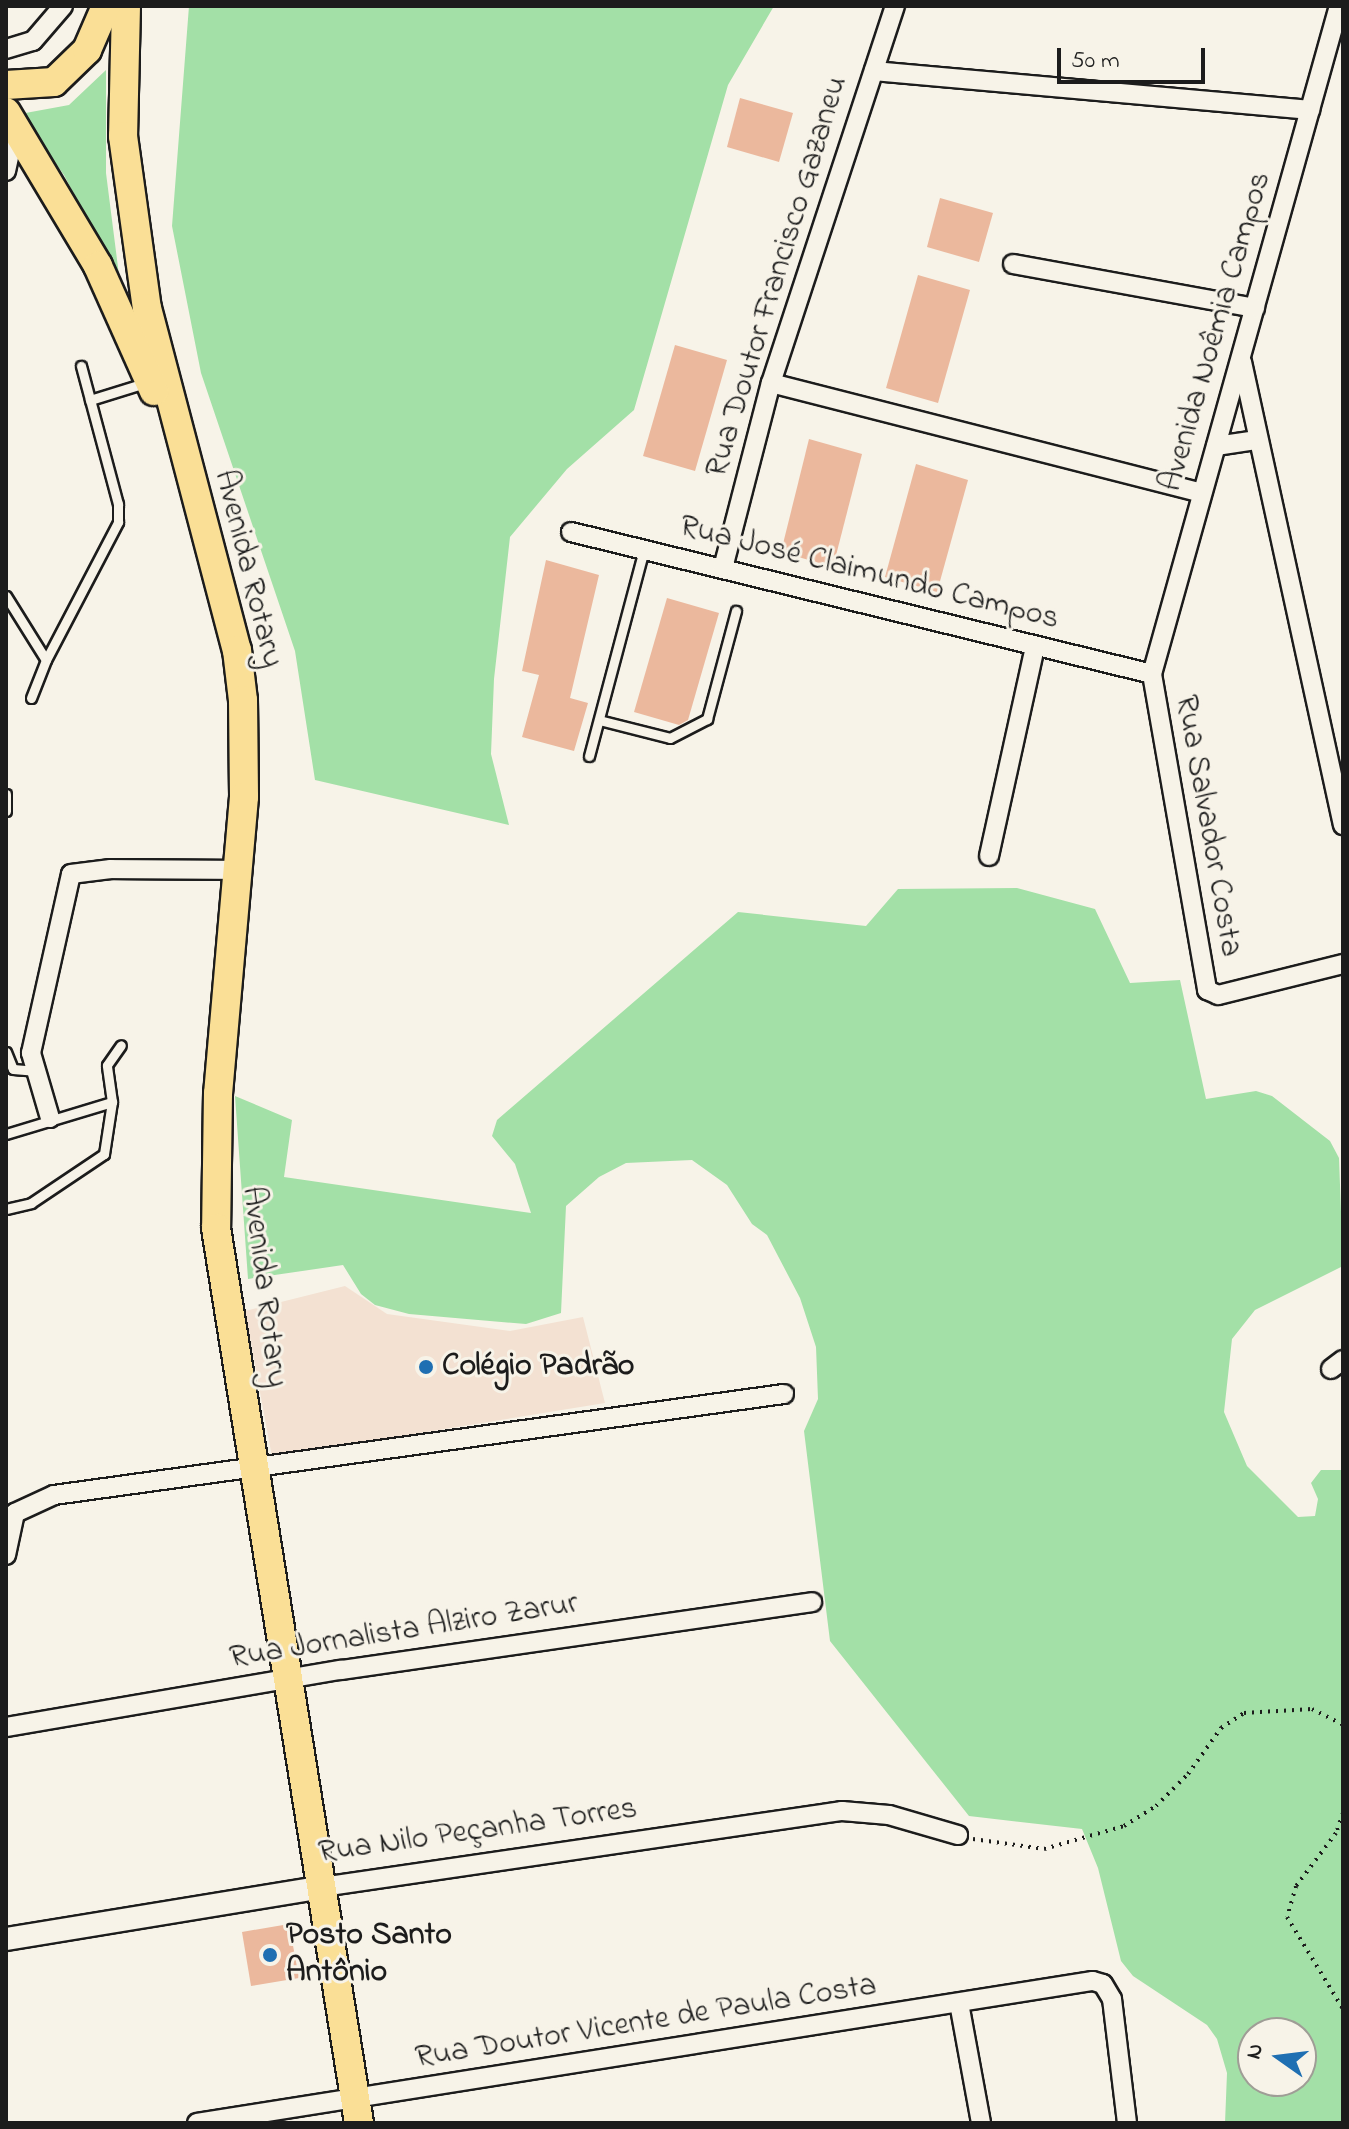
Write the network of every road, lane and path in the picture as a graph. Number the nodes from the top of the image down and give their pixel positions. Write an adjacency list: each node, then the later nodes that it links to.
1 (63, 6): 7 (street)
2 (106, 6): 9 (main road)
3 (126, 6): 22 (main road)
4 (895, 6): 8 (street, Rua Doutor Francisco Gazaneu)
5 (1336, 15): 6 (street); 10 (street, Avenida Noêmia Campos)
6 (1343, 42)
7 (6, 49)
8 (874, 71): 10 (street); 18 (street, Rua Doutor Francisco Gazaneu)
9 (6, 85)
10 (1310, 110): 14 (street, Avenida Noêmia Campos)
11 (11, 118): 12 (street); 17 (main road)
12 (6, 171)
13 (1013, 264): 14 (street)
14 (1255, 308): 15 (street, Avenida Noêmia Campos)
15 (1241, 356): 20 (street); 21 (street, Avenida Noêmia Campos)
16 (81, 366): 19 (lane)
17 (150, 381): 19 (lane); 22 (main road)
18 (771, 383): 23 (street); 26 (street, Rua Doutor Francisco Gazaneu)
19 (90, 400): 30 (lane)
20 (1256, 440): 21 (street); 37 (street)
21 (1216, 446): 23 (street, Avenida Noêmia Campos)
22 (184, 458): 39 (main road, Avenida Rotary)
23 (1202, 493): 31 (street, Avenida Noêmia Campos)
24 (571, 532): 25 (street, Rua José Claimundo Campos)
25 (644, 549): 26 (street, Rua José Claimundo Campos); 33 (lane)
26 (723, 568): 29 (street, Rua José Claimundo Campos)
27 (6, 596): 30 (lane)
28 (736, 611): 33 (lane)
29 (1035, 647): 31 (street, Rua José Claimundo Campos); 38 (street)
30 (46, 660): 32 (lane)
31 (1152, 674): 40 (street, Rua Salvador Costa)
32 (31, 698)
33 (599, 720): 34 (lane)
34 (589, 756)
35 (6, 794): 36 (lane)
36 (6, 811)
37 (1343, 825)
38 (989, 856)
39 (240, 870): 43 (street); 49 (main road, Avenida Rotary)
40 (1343, 964)
41 (121, 1045): 44 (lane)
42 (6, 1052): 43 (lane)
43 (34, 1071): 45 (street)
44 (112, 1102): 45 (lane); 47 (lane)
45 (50, 1118): 46 (lane)
46 (6, 1134)
47 (6, 1209)
48 (784, 1394): 49 (street)
49 (251, 1470): 50 (street); 52 (main road, Avenida Rotary)
50 (6, 1555)
51 (812, 1602): 52 (street, Rua Jornalista Alziro Zarur)
52 (291, 1678): 54 (street, Rua Jornalista Alziro Zarur); 57 (main road, Avenida Rotary)
53 (1343, 1725): 56 (path)
54 (6, 1727)
55 (1343, 1813): 60 (path)
56 (958, 1835): 57 (street, Rua Nilo Peçanha Torres)
57 (322, 1887): 58 (street, Rua Nilo Peçanha Torres); 61 (main road, Avenida Rotary)
58 (6, 1939)
59 (959, 2003): 61 (street, Rua Doutor Vicente de Paula Costa); 63 (street); 64 (street, Rua Doutor Vicente de Paula Costa)
60 (1343, 2009)
61 (357, 2111): 62 (street, Rua Doutor Vicente de Paula Costa)
62 (197, 2123)
63 (981, 2123)
64 (1127, 2123)

